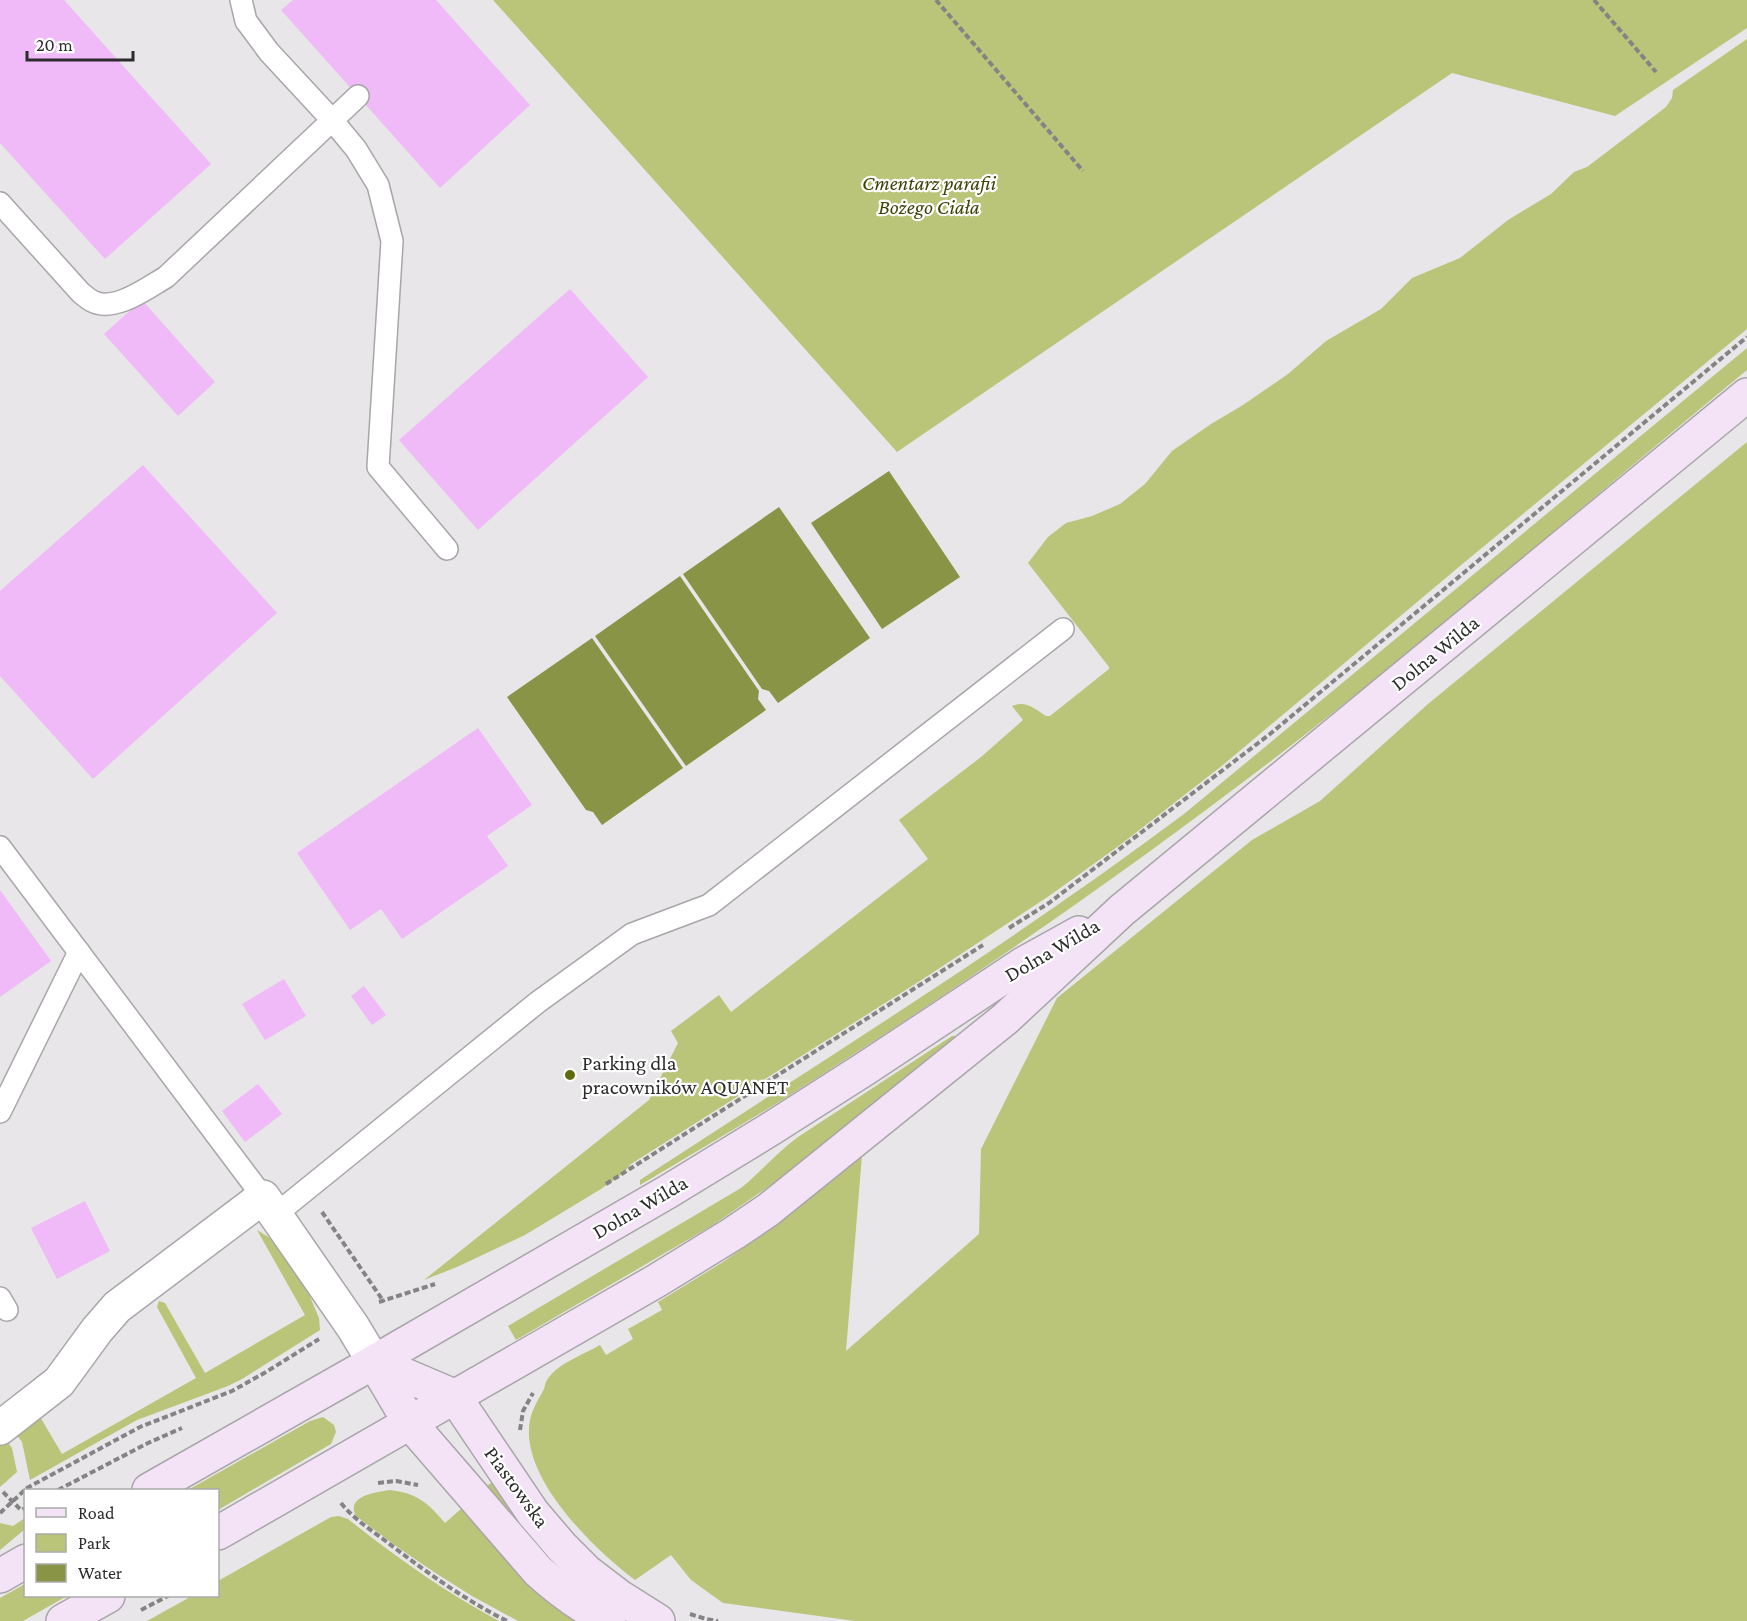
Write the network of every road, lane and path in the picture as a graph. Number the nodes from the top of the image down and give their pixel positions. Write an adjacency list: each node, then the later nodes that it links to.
1 (241, 0): 6 (lane)
2 (936, 0): 7 (path)
3 (1594, 0): 4 (path)
4 (1656, 72)
5 (358, 96): 6 (lane)
6 (332, 120): 8 (lane); 11 (lane)
7 (1083, 171)
8 (0, 202)
9 (1747, 337): 15 (path)
10 (1747, 395): 14 (main road, Dolna Wilda)
11 (447, 549)
12 (1063, 629): 20 (lane)
13 (0, 847): 17 (lane)
14 (1122, 909): 25 (main road, Dolna Wilda); 28 (main road, Dolna Wilda)
15 (1009, 929)
16 (989, 941): 19 (path)
17 (79, 952): 18 (lane); 21 (lane)
18 (0, 1112)
19 (605, 1185)
20 (306, 1190): 21 (lane); 23 (path)
21 (269, 1206): 24 (street, Piastowska); 31 (street)
22 (441, 1282): 23 (path)
23 (384, 1300): 24 (path)
24 (352, 1327): 25 (street, Piastowska)
25 (374, 1362): 28 (main road); 29 (main road, Piastowska); 36 (main road, Dolna Wilda)
26 (266, 1372): 34 (path)
27 (537, 1387): 32 (path)
28 (454, 1396): 29 (main road, Dolna Wilda); 32 (main road, Piastowska)
29 (410, 1423): 44 (main road, Dolna Wilda); 54 (main road, Piastowska)
30 (190, 1425): 35 (path)
31 (0, 1428)
32 (499, 1462): 50 (main road, Piastowska)
33 (373, 1484): 37 (path)
34 (26, 1489)
35 (62, 1489)
36 (152, 1489)
37 (424, 1489)
38 (24, 1491): 41 (path)
39 (3, 1492): 41 (path)
40 (339, 1499): 51 (path)
41 (12, 1501): 42 (path); 43 (path)
42 (24, 1509)
43 (0, 1512)
44 (219, 1532)
45 (24, 1562): 46 (main road)
46 (0, 1576)
47 (106, 1597): 52 (main road)
48 (166, 1597): 49 (path)
49 (140, 1611)
50 (673, 1617): 55 (path)
51 (496, 1618): 53 (path)
52 (63, 1621)
53 (507, 1621)
54 (609, 1621)
55 (718, 1621)

